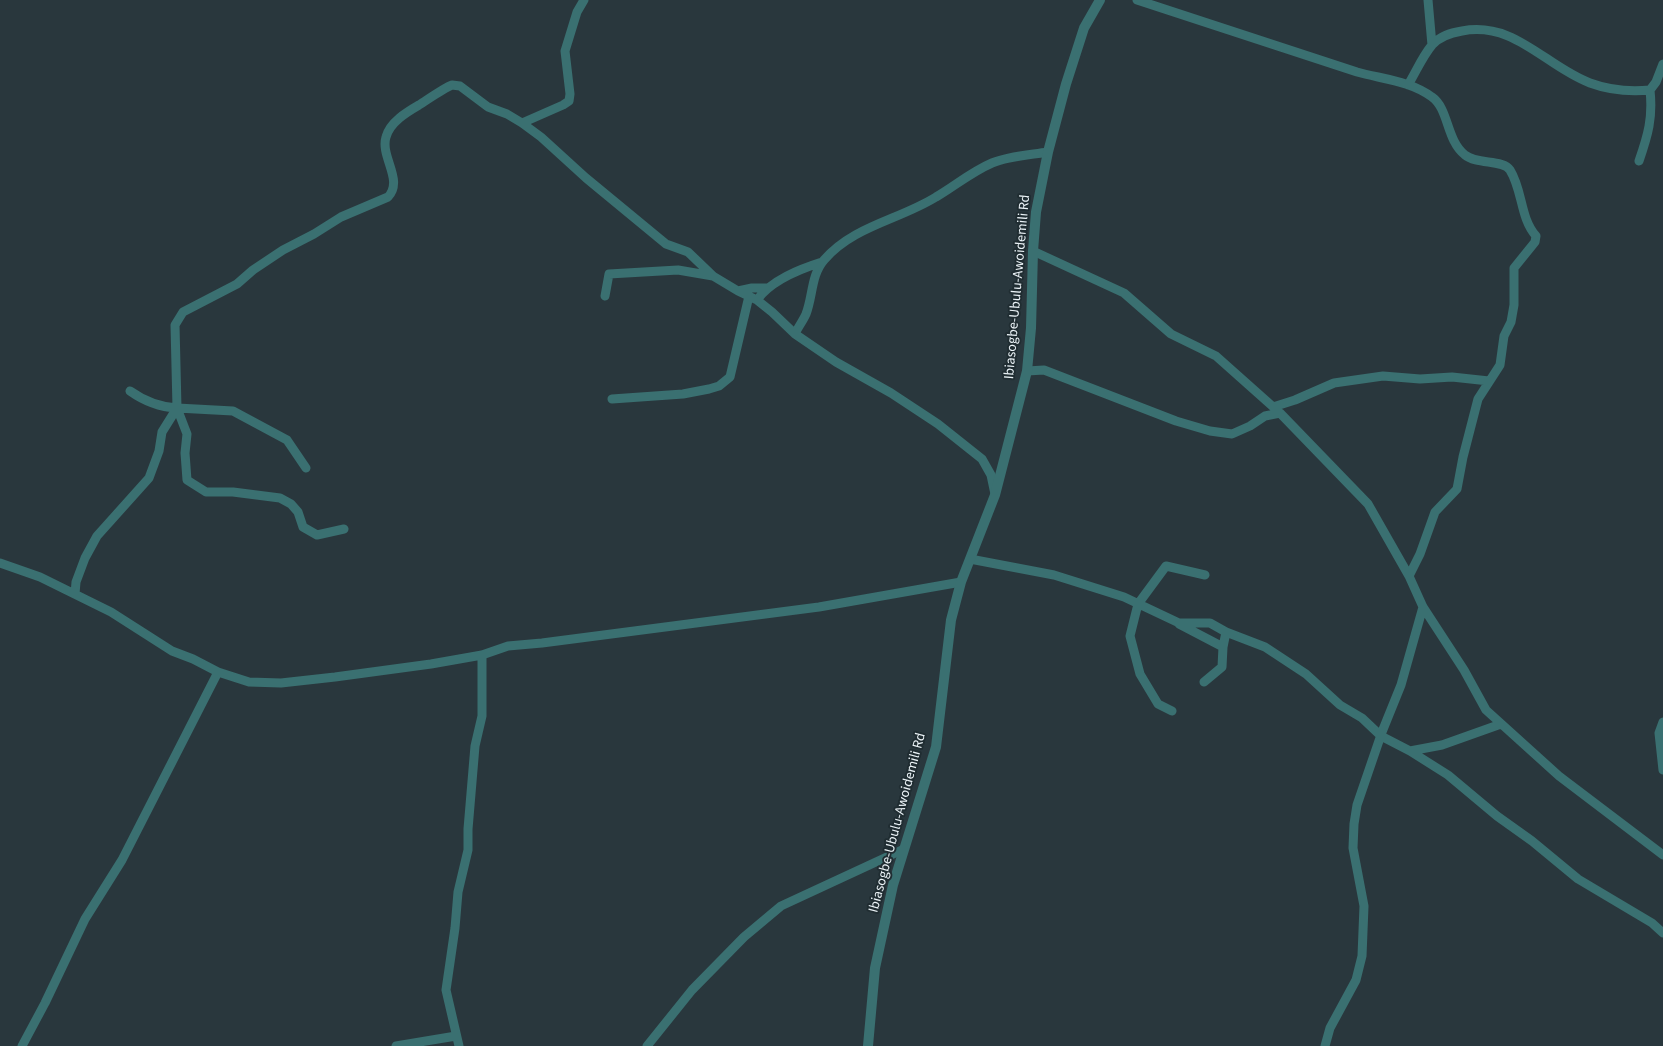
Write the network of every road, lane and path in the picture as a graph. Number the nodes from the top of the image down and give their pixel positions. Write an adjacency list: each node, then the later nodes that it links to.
1 (584, 0): 9 (street)
2 (1137, 0): 7 (street)
3 (1428, 0): 5 (street)
4 (1096, 2): 10 (street, Ibiasogbe-Ubulu-Awoidemili Rd)
5 (1432, 45): 7 (street); 8 (street)
6 (1663, 64): 8 (street)
7 (1408, 85): 21 (street)
8 (1650, 90): 11 (street)
9 (522, 123): 14 (street); 24 (street)
10 (1048, 152): 12 (street, Ibiasogbe-Ubulu-Awoidemili Rd); 13 (street)
11 (1639, 161)
12 (1033, 251): 20 (street, Ibiasogbe-Ubulu-Awoidemili Rd); 25 (street)
13 (822, 262): 15 (street); 19 (street)
14 (713, 276): 16 (street); 17 (street)
15 (768, 288): 16 (street); 18 (street)
16 (738, 291): 18 (street)
17 (605, 296)
18 (753, 298): 19 (street); 23 (street)
19 (795, 334): 26 (street)
20 (1027, 371): 25 (street); 27 (street, Ibiasogbe-Ubulu-Awoidemili Rd)
21 (1489, 380): 25 (street); 34 (street)
22 (130, 391): 24 (street)
23 (612, 399)
24 (176, 408): 28 (street); 30 (street); 36 (street)
25 (1277, 410): 34 (street)
26 (984, 463): 27 (street); 29 (street)
27 (1003, 466): 29 (street, Ibiasogbe-Ubulu-Awoidemili Rd)
28 (306, 468)
29 (995, 494): 31 (street, Ibiasogbe-Ubulu-Awoidemili Rd)
30 (344, 528)
31 (970, 559): 35 (street, Ibiasogbe-Ubulu-Awoidemili Rd); 37 (street)
32 (0, 563): 36 (street)
33 (1205, 575): 37 (street)
34 (1409, 576): 38 (street)
35 (961, 582): 42 (street); 51 (street, Ibiasogbe-Ubulu-Awoidemili Rd)
36 (75, 594): 43 (street)
37 (1138, 604): 39 (street); 45 (street)
38 (1423, 607): 47 (street); 48 (street)
39 (1179, 623): 40 (street); 41 (street)
40 (1226, 632): 41 (street); 48 (street)
41 (1223, 647): 44 (street)
42 (482, 655): 43 (street); 54 (street)
43 (218, 672): 55 (street)
44 (1204, 682)
45 (1172, 711)
46 (1663, 722): 50 (street)
47 (1501, 724): 49 (street); 52 (street)
48 (1381, 736): 49 (street); 60 (street)
49 (1410, 751): 53 (street)
50 (1663, 770)
51 (904, 849): 58 (street); 59 (street, Ibiasogbe-Ubulu-Awoidemili Rd)
52 (1663, 855)
53 (1663, 933)
54 (456, 1036): 56 (street); 57 (street)
55 (22, 1046)
56 (396, 1046)
57 (459, 1046)
58 (647, 1046)
59 (868, 1046)
60 (1325, 1046)

